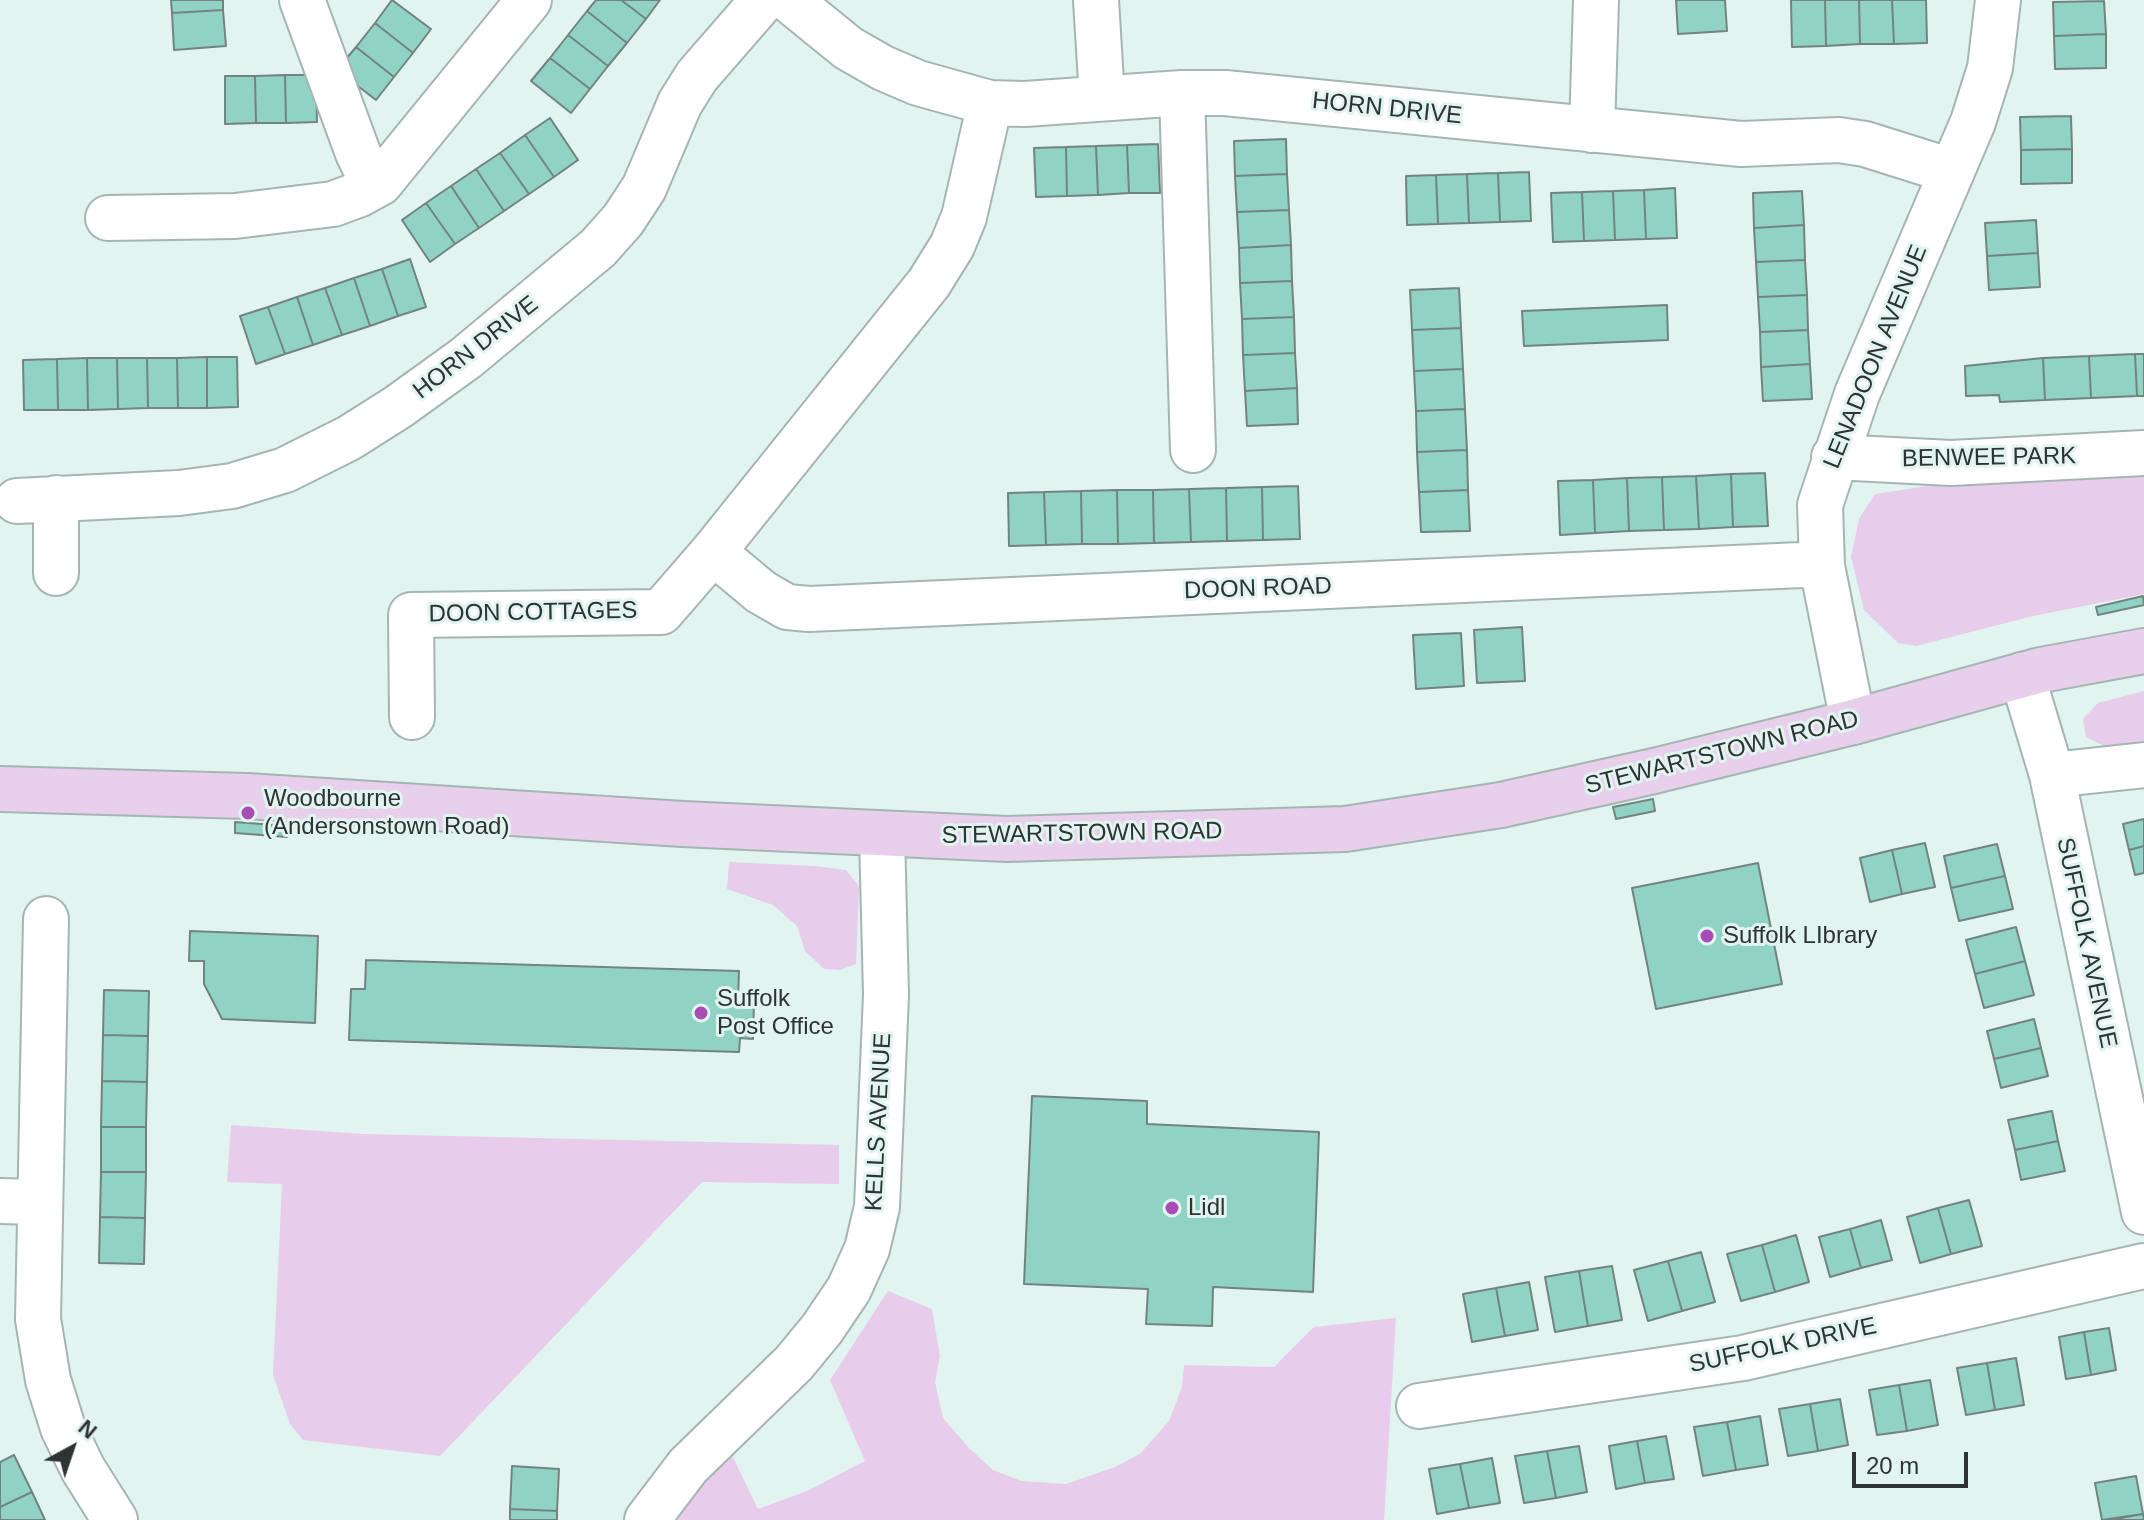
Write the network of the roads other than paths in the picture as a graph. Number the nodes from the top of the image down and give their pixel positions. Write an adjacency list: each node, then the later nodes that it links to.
1 (529, 0): 13 (street)
2 (763, 0): 20 (street, HORN DRIVE)
3 (789, 0): 10 (street, HORN DRIVE)
4 (1096, 0): 9 (street)
5 (1596, 0): 11 (street)
6 (1998, 0): 12 (street, LENADOON AVENUE)
7 (305, 6): 13 (street)
8 (1182, 93): 9 (street, HORN DRIVE); 11 (street, HORN DRIVE); 15 (street)
9 (1102, 98): 10 (street, HORN DRIVE)
10 (990, 103): 18 (street)
11 (1592, 130): 12 (street, HORN DRIVE)
12 (1951, 171): 17 (street, LENADOON AVENUE)
13 (374, 186): 14 (street)
14 (108, 218)
15 (1193, 450)
16 (2144, 453): 17 (street, BENWEE PARK)
17 (1834, 457): 19 (street, LENADOON AVENUE)
18 (713, 552): 19 (street, DOON ROAD); 23 (street, DOON COTTAGES)
19 (1822, 566): 24 (street, LENADOON AVENUE)
20 (56, 573)
21 (2144, 651): 22 (main road, STEWARTSTOWN ROAD)
22 (2022, 675): 24 (main road, STEWARTSTOWN ROAD); 26 (street, SUFFOLK AVENUE)
23 (412, 717)
24 (1853, 722): 30 (main road, STEWARTSTOWN ROAD)
25 (2144, 765): 26 (street)
26 (2052, 775): 32 (street, SUFFOLK AVENUE)
27 (0, 789): 28 (main road, STEWARTSTOWN ROAD)
28 (64, 791): 29 (street); 30 (main road, STEWARTSTOWN ROAD)
29 (0, 805)
30 (882, 834): 38 (street, KELLS AVENUE)
31 (46, 919): 33 (street)
32 (2138, 1155): 34 (street, SUFFOLK AVENUE)
33 (20, 1202): 37 (street)
34 (2144, 1212)
35 (2144, 1266): 36 (street, SUFFOLK DRIVE)
36 (1419, 1406)
37 (115, 1520)
38 (647, 1520)

